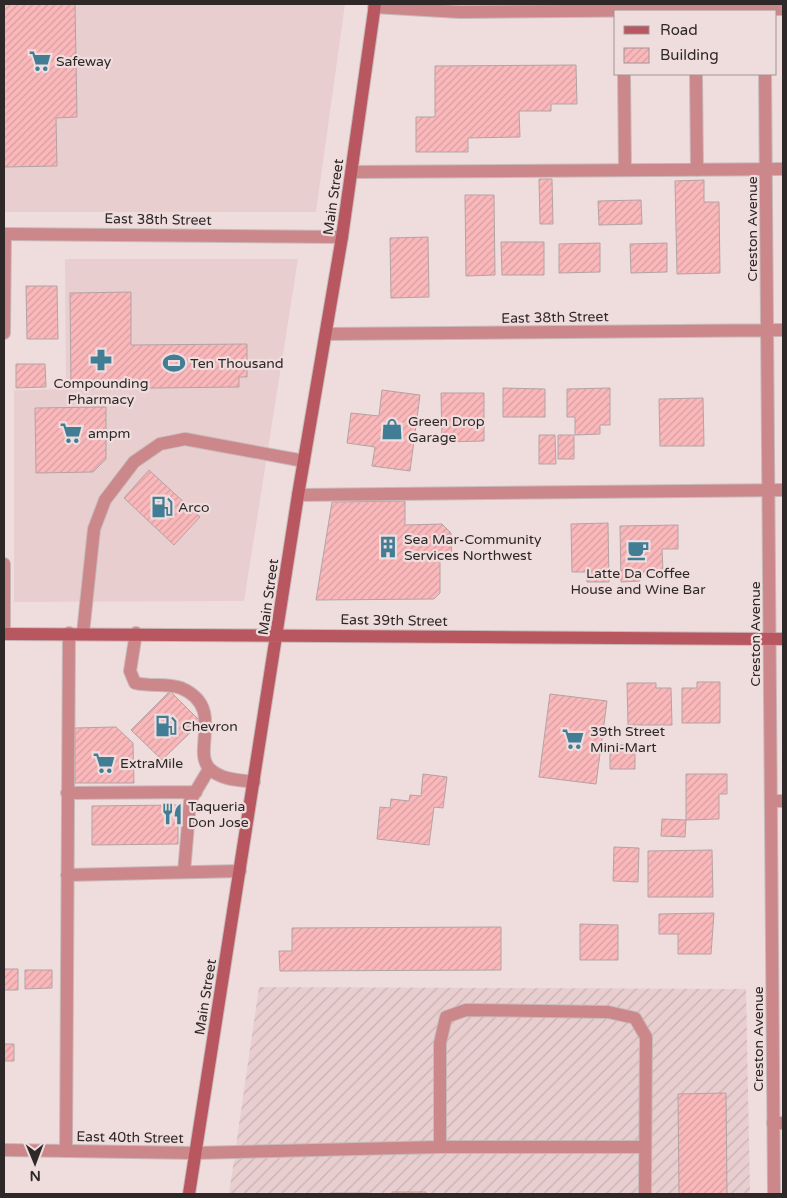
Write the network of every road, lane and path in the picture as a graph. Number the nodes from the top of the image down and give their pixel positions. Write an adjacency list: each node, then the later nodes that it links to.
1 (374, 5): 5 (street); 13 (main road, Main Street)
2 (765, 8): 3 (street); 4 (street)
3 (783, 9)
4 (695, 10)
5 (614, 11)
6 (624, 75): 10 (street)
7 (696, 75): 11 (street)
8 (766, 75): 12 (street, Creston Avenue)
9 (783, 169): 12 (street)
10 (625, 170): 11 (street); 13 (street)
11 (697, 170): 12 (street)
12 (766, 170): 16 (street, Creston Avenue)
13 (352, 172): 15 (main road, Main Street)
14 (4, 234): 15 (street, East 38th Street); 18 (street)
15 (342, 237): 19 (main road, Main Street)
16 (767, 330): 17 (street, East 38th Street); 19 (street, East 38th Street); 21 (street, Creston Avenue)
17 (783, 330)
18 (4, 333)
19 (326, 334): 20 (main road, Main Street)
20 (304, 461): 23 (main road, Main Street); 26 (street)
21 (769, 490): 22 (street); 23 (street); 30 (street, Creston Avenue)
22 (783, 490)
23 (298, 494): 29 (main road, Main Street)
24 (4, 564): 28 (street)
25 (69, 633): 26 (main road, East 39th Street); 28 (main road, East 39th Street); 35 (street)
26 (82, 633): 27 (main road, East 39th Street)
27 (136, 633): 29 (main road, East 39th Street); 32 (street)
28 (4, 634)
29 (278, 634): 30 (main road, East 39th Street); 33 (main road, Main Street)
30 (770, 639): 31 (main road, East 39th Street); 36 (street, Creston Avenue)
31 (783, 639)
32 (209, 768): 33 (street); 34 (street)
33 (254, 782): 37 (main road, Main Street)
34 (196, 792): 35 (street); 38 (street)
35 (67, 793): 39 (street)
36 (777, 801): 40 (street, Creston Avenue)
37 (240, 871): 38 (street); 46 (main road, Main Street)
38 (184, 872): 39 (street)
39 (67, 875): 45 (street)
40 (778, 958): 41 (street, Creston Avenue)
41 (778, 1123): 49 (street, Creston Avenue)
42 (440, 1147): 43 (street, East 40th Street); 43 (street); 46 (street, East 40th Street)
43 (645, 1147): 48 (street)
44 (4, 1150): 45 (street, East 40th Street)
45 (66, 1151): 46 (street, East 40th Street)
46 (196, 1153): 47 (main road, Main Street)
47 (190, 1194)
48 (645, 1194)
49 (774, 1194)

